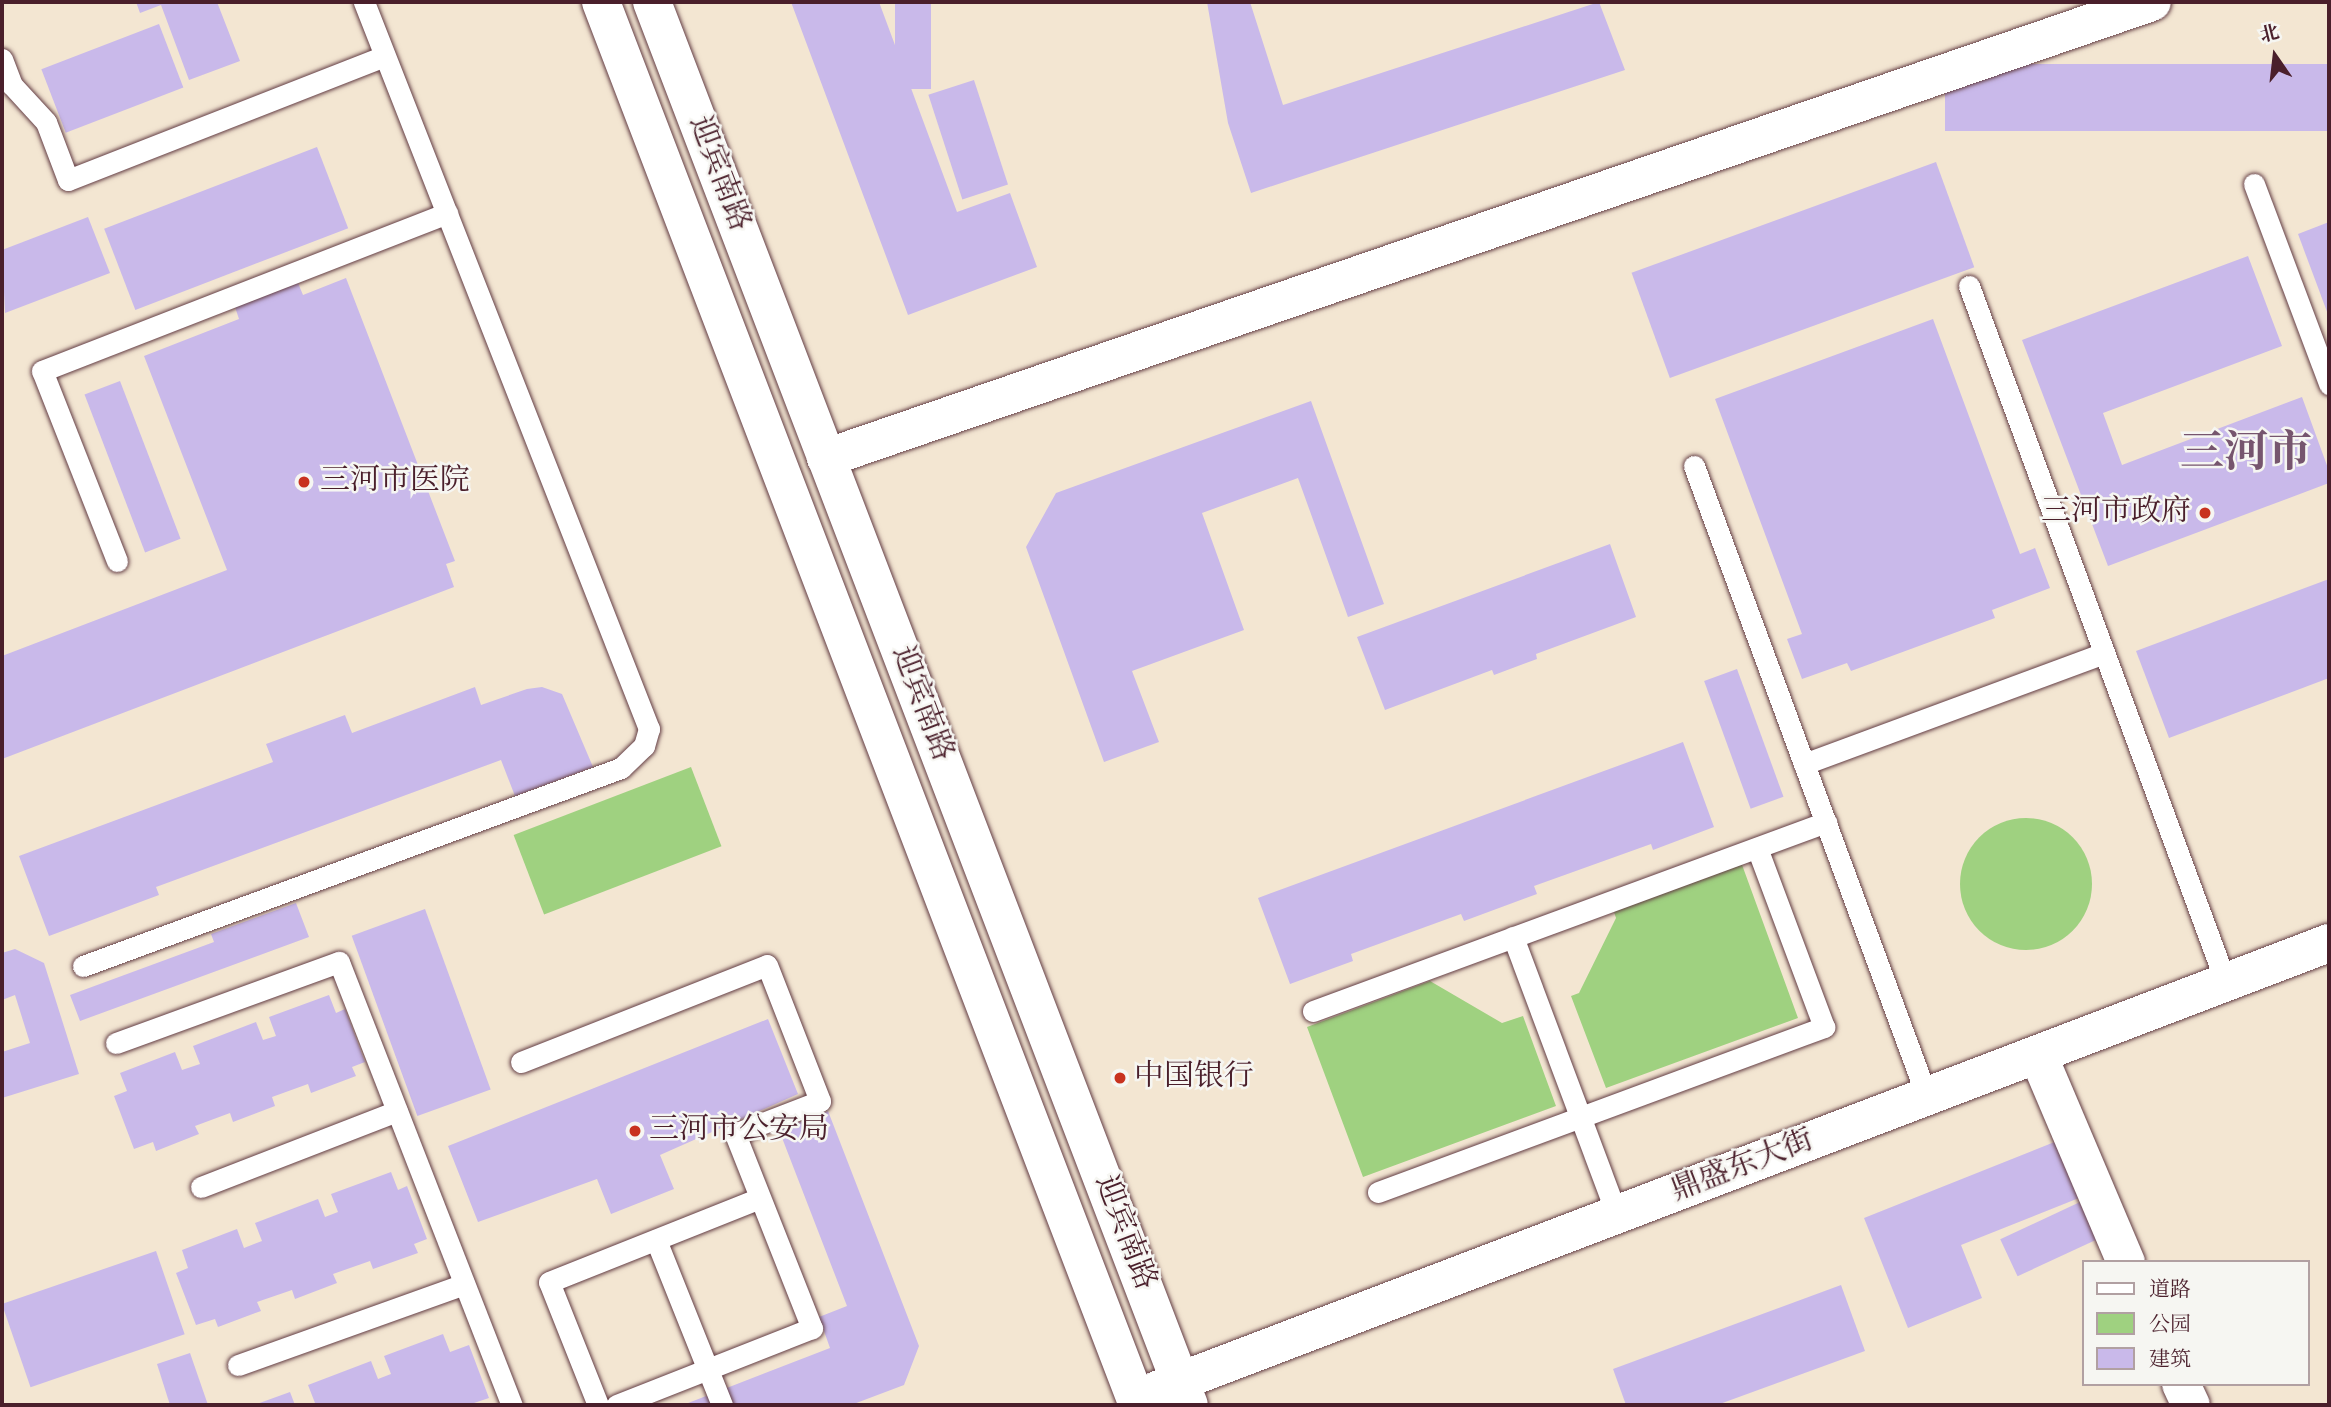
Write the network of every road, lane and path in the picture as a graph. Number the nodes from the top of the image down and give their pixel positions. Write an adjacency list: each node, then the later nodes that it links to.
1 (364, 2): 5 (lane)
2 (601, 2): 39 (main road, 迎宾南路)
3 (652, 2): 11 (main road, 迎宾南路)
4 (2152, 2): 11 (main road)
5 (385, 56): 6 (lane); 8 (lane)
6 (2, 59)
7 (2254, 184): 10 (lane)
8 (447, 213): 13 (lane); 20 (lane)
9 (1969, 286): 14 (lane)
10 (2329, 384)
11 (826, 458): 39 (main road, 迎宾南路)
12 (1694, 466): 15 (lane)
13 (117, 561)
14 (2104, 653): 15 (lane); 21 (lane)
15 (1804, 764): 16 (lane)
16 (1826, 822): 17 (lane); 26 (lane)
17 (1757, 848): 18 (lane); 28 (lane)
18 (1513, 937): 22 (lane); 28 (lane)
19 (2329, 943): 21 (main road, 鼎盛东大街)
20 (83, 966)
21 (2226, 983): 24 (main road, 鼎盛东大街)
22 (1313, 1011)
23 (116, 1043): 27 (lane)
24 (2038, 1055): 26 (main road, 鼎盛东大街); 34 (main road)
25 (521, 1062): 31 (lane)
26 (1927, 1097): 32 (main road, 鼎盛东大街)
27 (397, 1111): 29 (lane); 35 (lane)
28 (1580, 1117): 30 (lane); 32 (lane)
29 (201, 1187)
30 (1378, 1192)
31 (760, 1198): 33 (lane); 37 (lane)
32 (1616, 1215): 39 (main road, 鼎盛东大街)
33 (656, 1240): 37 (lane); 41 (lane)
34 (2125, 1260)
35 (464, 1284): 36 (lane); 40 (lane)
36 (238, 1365)
37 (708, 1369): 42 (lane); 43 (lane)
38 (2182, 1386): 44 (main road)
39 (1153, 1398)
40 (512, 1405)
41 (598, 1405)
42 (617, 1405)
43 (722, 1405)
44 (2191, 1405)

